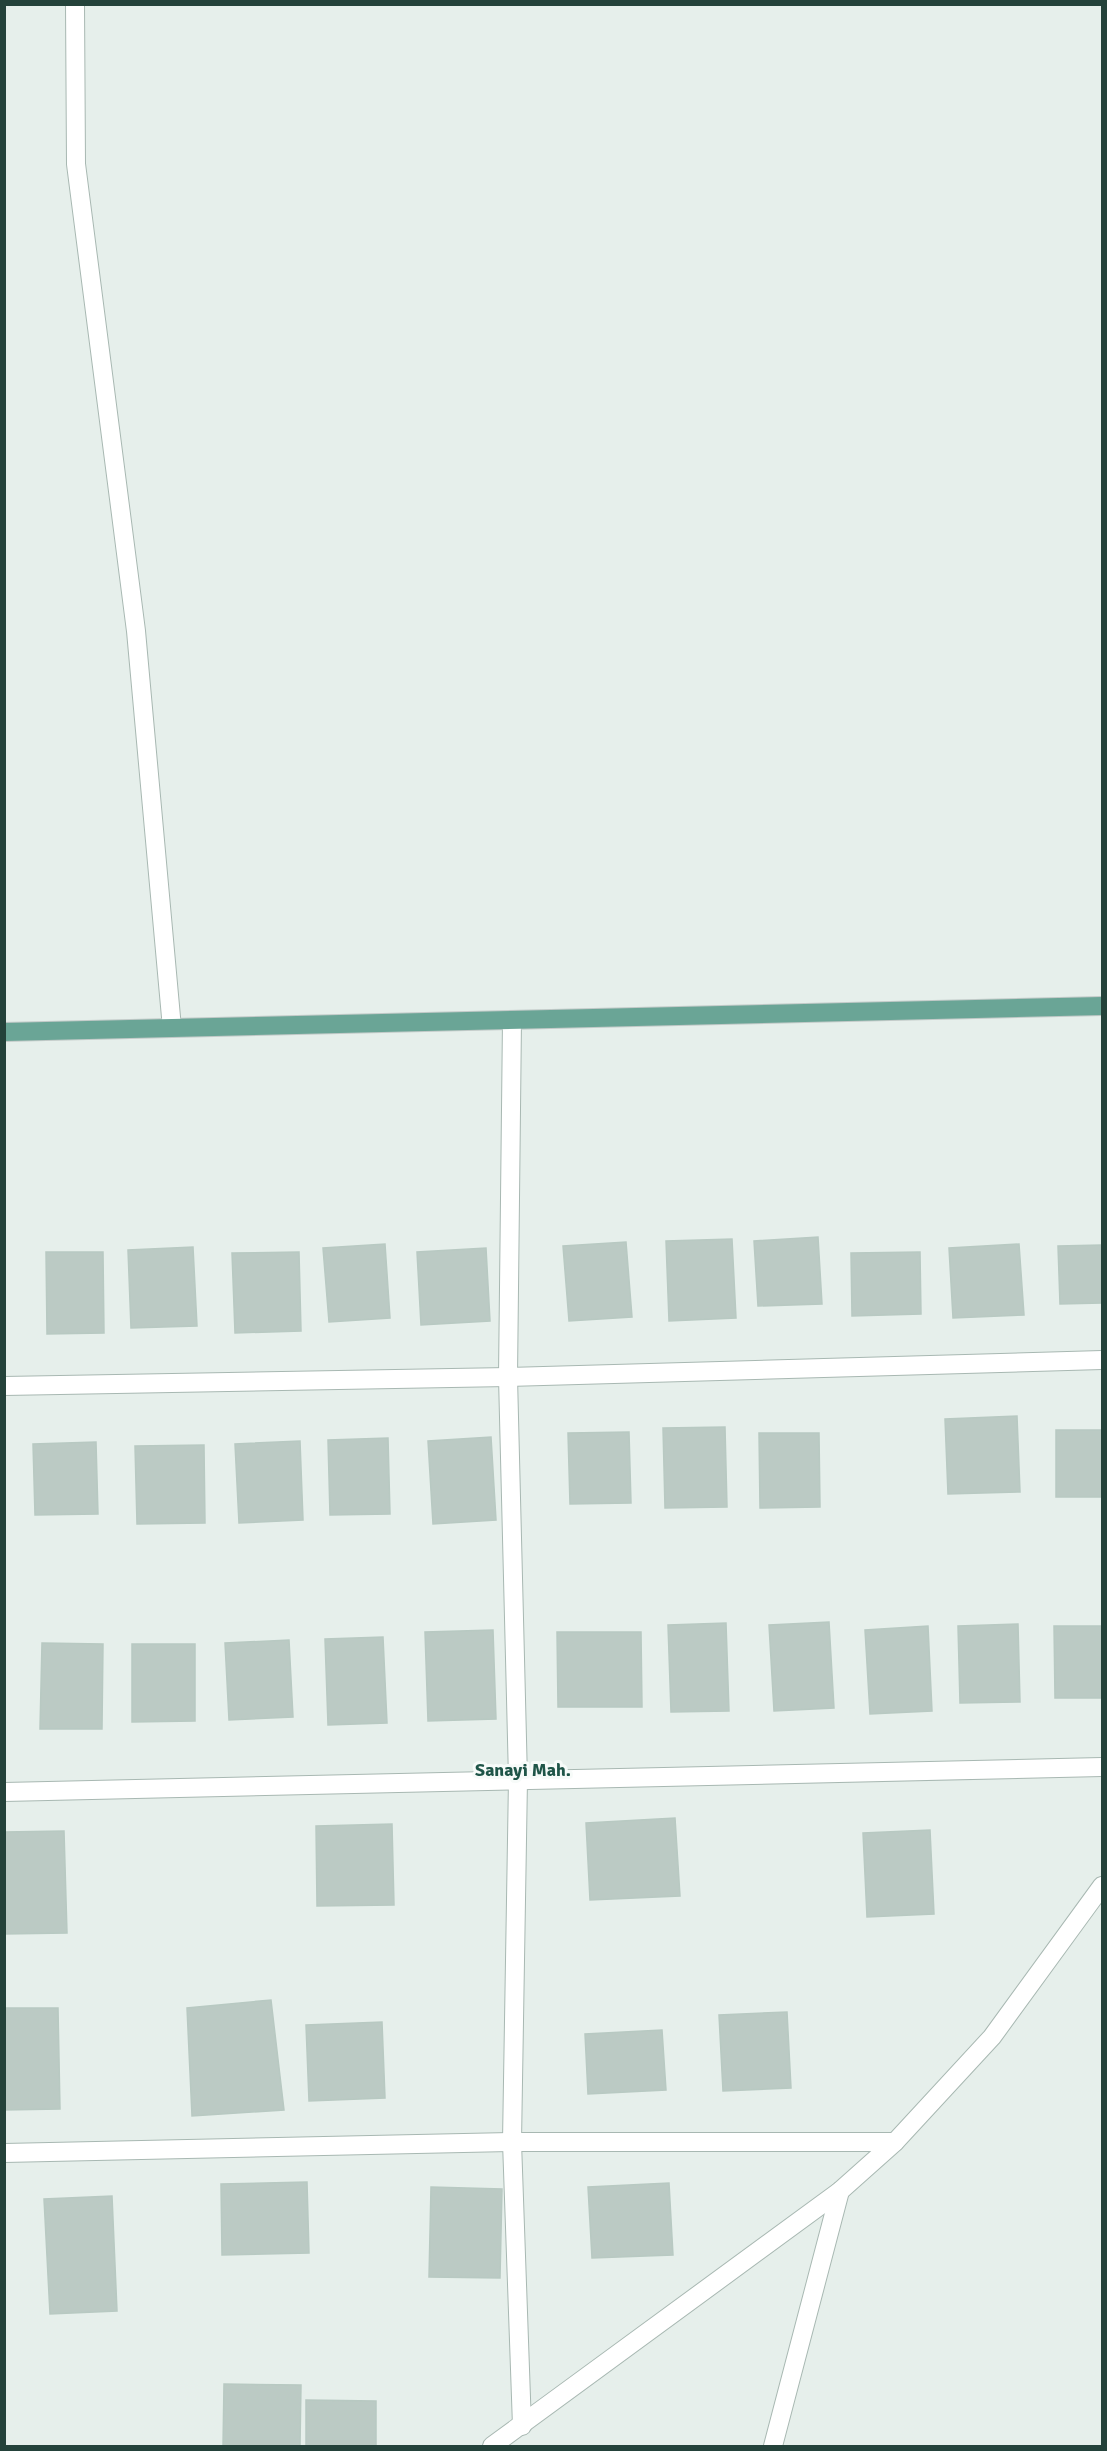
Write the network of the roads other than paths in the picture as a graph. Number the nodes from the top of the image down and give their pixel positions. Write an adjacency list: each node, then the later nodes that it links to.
1 (75, 4): 4 (street)
2 (1102, 1006): 3 (main road)
3 (512, 1020): 4 (main road); 7 (street)
4 (172, 1028): 5 (main road)
5 (4, 1032)
6 (1102, 1360): 7 (street)
7 (508, 1377): 8 (street); 10 (street)
8 (4, 1386)
9 (1102, 1767): 10 (street)
10 (518, 1779): 11 (street); 13 (street)
11 (4, 1792)
12 (1102, 1886): 14 (street)
13 (512, 2142): 14 (street); 15 (street); 17 (street)
14 (895, 2142): 16 (street)
15 (4, 2154)
16 (840, 2191): 17 (street); 19 (street)
17 (522, 2426): 18 (street)
18 (492, 2446)
19 (773, 2446)

